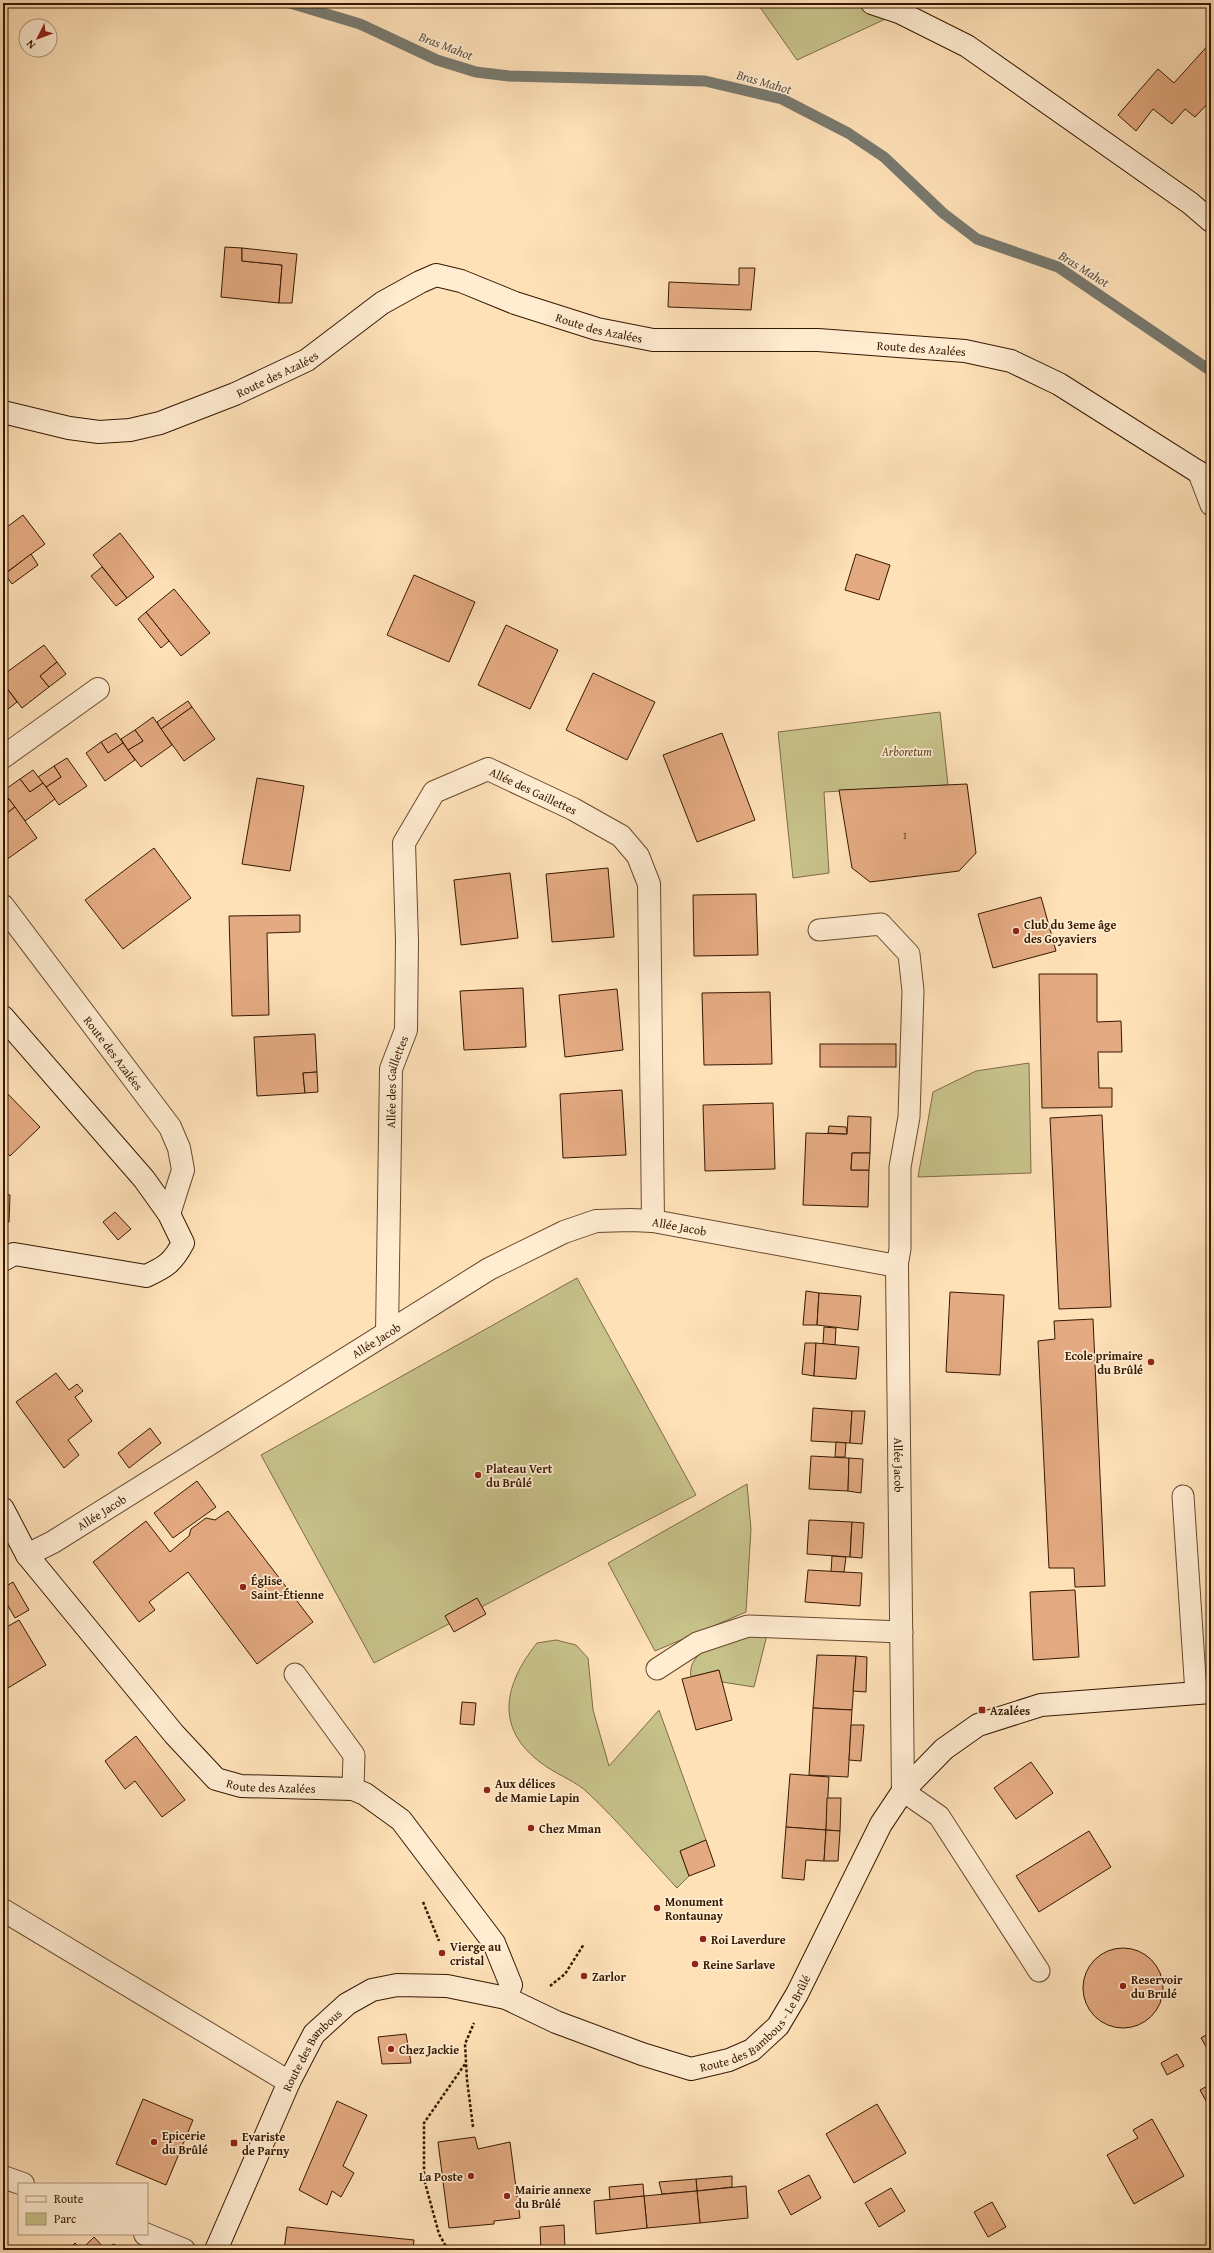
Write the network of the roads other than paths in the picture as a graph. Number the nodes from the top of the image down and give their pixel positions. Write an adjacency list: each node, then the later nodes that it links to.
1 (872, 3): 2 (street)
2 (1211, 221)
3 (3, 412): 4 (street, Route des Azalées)
4 (1204, 475): 5 (lane)
5 (1211, 505)
6 (98, 689): 7 (street)
7 (3, 757)
8 (3, 906): 11 (street, Route des Azalées)
9 (819, 930): 14 (lane)
10 (3, 1017): 11 (street)
11 (169, 1214): 13 (street)
12 (653, 1221): 14 (street, Allée Jacob); 15 (street, Allée Jacob); 15 (street, Allée des Gaillettes)
13 (3, 1260)
14 (897, 1266): 19 (street, Allée Jacob)
15 (387, 1333): 18 (street, Allée Jacob)
16 (1183, 1496): 22 (lane)
17 (3, 1509): 18 (street, Route des Azalées)
18 (27, 1555): 23 (street, Route des Azalées)
19 (902, 1632): 20 (lane); 24 (street, Allée Jacob)
20 (657, 1669)
21 (295, 1674): 23 (lane)
22 (1204, 1692): 24 (street, Route des Bambous - Le Brûlé)
23 (353, 1789): 27 (street, Route des Azalées)
24 (903, 1791): 26 (lane); 27 (street, Route des Bambous - Le Brûlé)
25 (3, 1910): 28 (street)
26 (1039, 1971)
27 (506, 1998): 28 (street, Route des Bambous)
28 (289, 2082): 33 (street, Route des Bambous)
29 (3, 2177): 30 (street)
30 (20, 2183)
31 (147, 2235): 32 (street)
32 (184, 2250)
33 (216, 2250)

